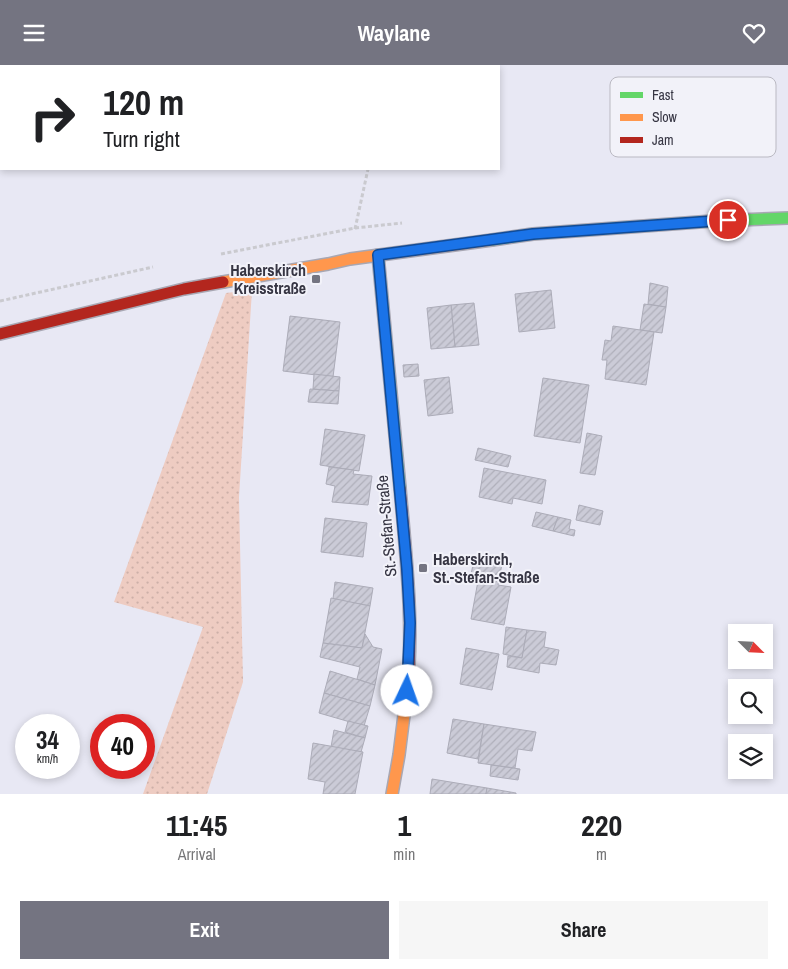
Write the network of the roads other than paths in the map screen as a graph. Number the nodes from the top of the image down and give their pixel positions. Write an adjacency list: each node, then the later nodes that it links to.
1 (788, 218): 2 (main road)
2 (378, 255): 3 (main road); 4 (main road, St.-Stefan-Straße)
3 (0, 334)
4 (392, 794)

